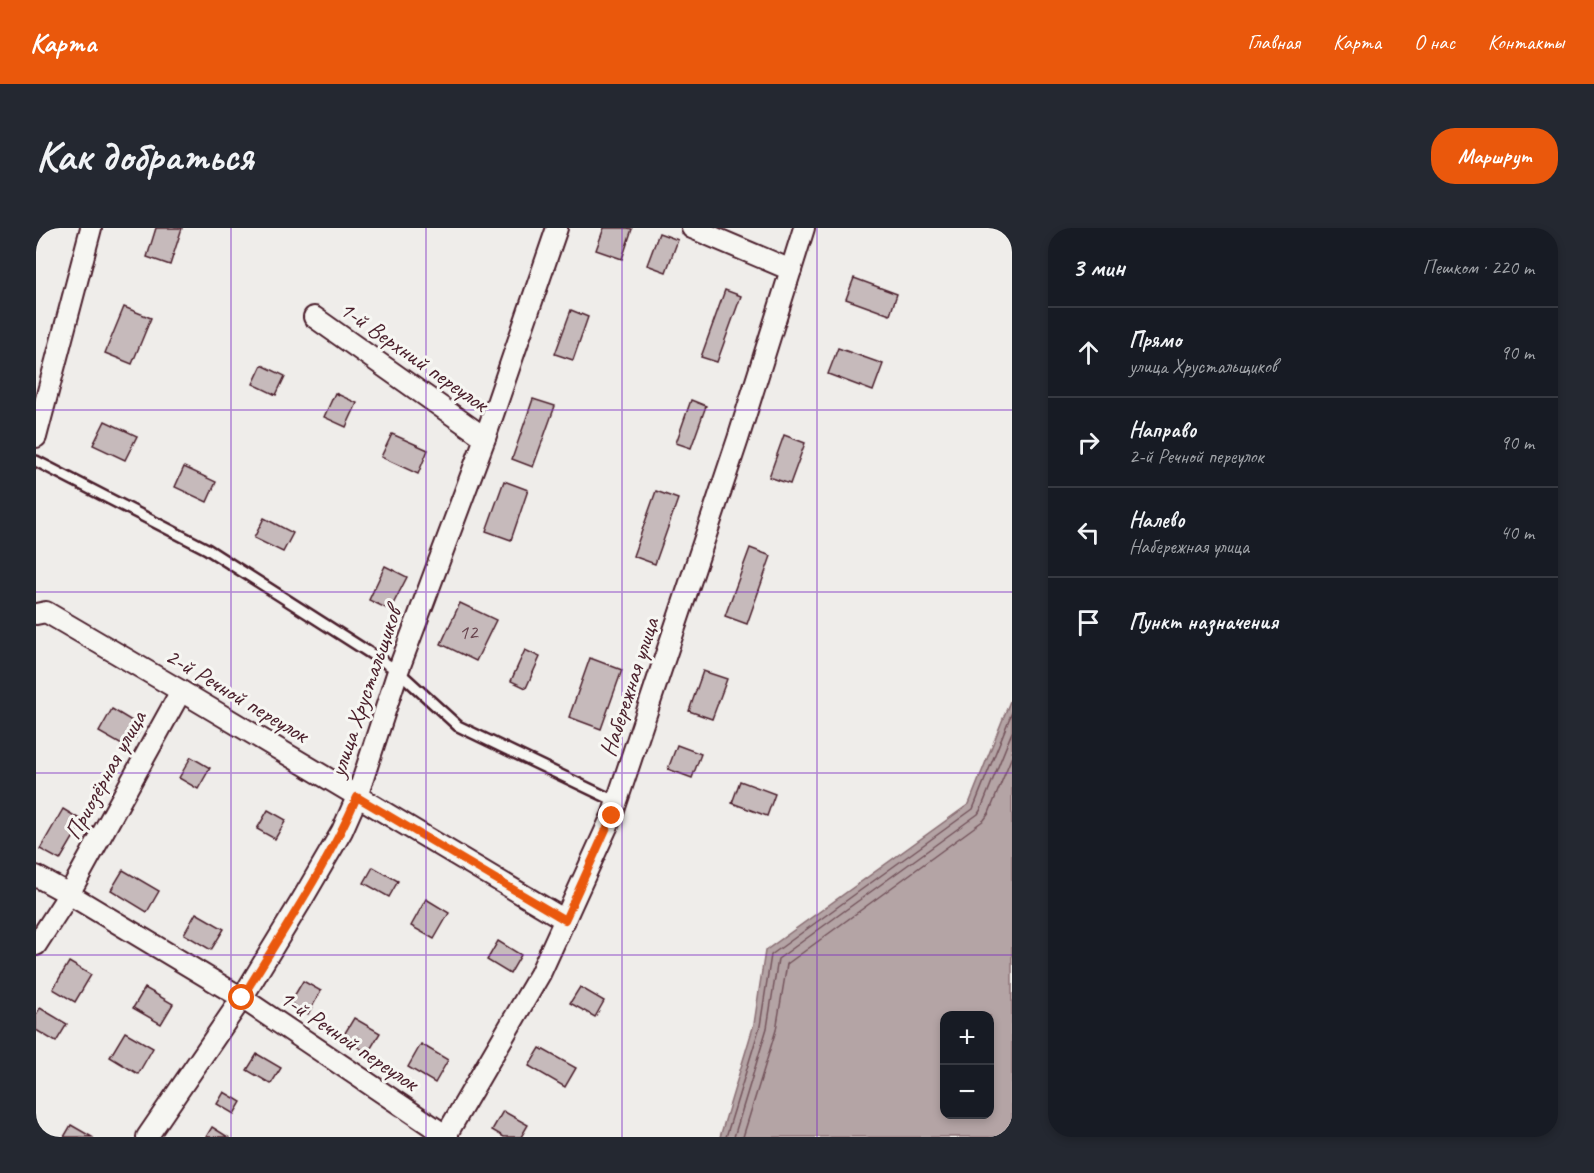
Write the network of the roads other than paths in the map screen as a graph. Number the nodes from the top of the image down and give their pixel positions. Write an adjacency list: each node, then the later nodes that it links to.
1 (91, 228): 7 (street)
2 (557, 228): 8 (street, улица Хрустальщиков)
3 (692, 228): 5 (street)
4 (804, 228): 5 (street, Набережная улица)
5 (791, 270): 14 (street, Набережная улица)
6 (314, 317): 8 (street, 1-й Верхний переулок)
7 (36, 437)
8 (485, 438): 11 (street, улица Хрустальщиков)
9 (36, 460): 11 (lane)
10 (36, 614): 12 (street, 2-й Речной переулок)
11 (398, 671): 13 (street, улица Хрустальщиков); 14 (lane)
12 (181, 691): 13 (street, 2-й Речной переулок); 16 (street, Приозёрная улица)
13 (357, 797): 17 (street, 2-й Речной переулок); 19 (street, улица Хрустальщиков)
14 (617, 802): 17 (street, Набережная улица)
15 (36, 876): 16 (street, 1-й Речной переулок)
16 (69, 894): 18 (street, Приозёрная улица); 19 (street, 1-й Речной переулок)
17 (565, 920): 21 (street, Набережная улица)
18 (36, 945)
19 (242, 998): 20 (street, улица Хрустальщиков); 21 (street, 1-й Речной переулок)
20 (147, 1137)
21 (446, 1137)

